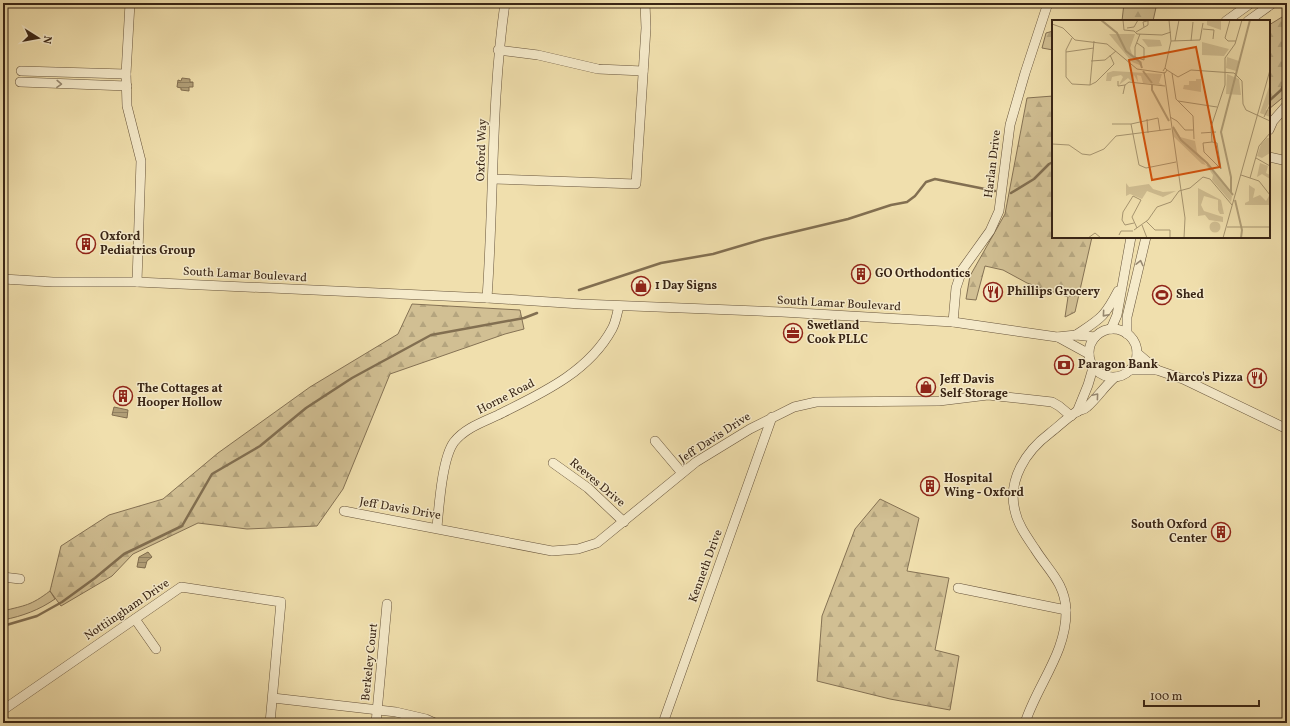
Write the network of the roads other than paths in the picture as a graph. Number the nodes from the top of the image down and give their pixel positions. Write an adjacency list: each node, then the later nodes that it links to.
1 (130, 3): 12 (street)
2 (505, 3): 9 (street, Oxford Way)
3 (645, 3): 11 (street)
4 (1048, 3): 27 (street, Harlan Drive)
5 (1251, 3): 7 (street)
6 (1273, 3): 8 (street)
7 (1227, 20)
8 (1249, 20)
9 (498, 50): 11 (street); 19 (street, Oxford Way)
10 (21, 71): 12 (street)
11 (643, 71): 19 (street)
12 (126, 74): 14 (street)
13 (20, 82): 14 (street, one-way to 14)
14 (127, 86): 23 (street)
15 (1287, 105): 16 (street)
16 (1270, 128)
17 (1270, 157): 18 (street)
18 (1287, 161)
19 (493, 180): 25 (street, Oxford Way)
20 (1131, 238): 24 (street)
21 (1146, 238): 29 (street, one-way to 21)
22 (3, 279): 23 (street, South Lamar Boulevard)
23 (137, 282): 25 (street, South Lamar Boulevard)
24 (1123, 283): 28 (street); 30 (street, one-way to 30)
25 (487, 298): 26 (street, South Lamar Boulevard)
26 (619, 306): 27 (street, South Lamar Boulevard); 47 (street, Horne Road)
27 (952, 322): 31 (street, South Lamar Boulevard)
28 (1111, 329): 29 (street); 32 (street)
29 (1127, 334): 33 (street)
30 (1076, 335): 31 (street, South Lamar Boulevard); 32 (street, South Lamar Boulevard)
31 (1057, 336): 34 (street, South Lamar Boulevard)
32 (1095, 338): 34 (street)
33 (1137, 352): 36 (street); 37 (street)
34 (1089, 354): 35 (street)
35 (1093, 368): 38 (street); 39 (street)
36 (1130, 370): 37 (street); 38 (street)
37 (1157, 370): 41 (street)
38 (1114, 378): 39 (street, one-way to 38)
39 (1074, 414): 40 (street, Jeff Davis Drive); 52 (street)
40 (772, 417): 44 (street, Jeff Davis Drive); 61 (street, Kenneth Drive)
41 (1287, 429)
42 (655, 441): 44 (street)
43 (553, 463): 46 (street, Reeves Drive)
44 (682, 473): 46 (street, Jeff Davis Drive)
45 (344, 511): 47 (street, Jeff Davis Drive)
46 (624, 522): 47 (street, Jeff Davis Drive)
47 (437, 528)
48 (3, 577): 49 (street)
49 (20, 579)
50 (958, 588): 52 (street)
51 (387, 604): 57 (street, Berkeley Court)
52 (1066, 610): 62 (street)
53 (135, 619): 54 (street); 55 (street, Nottiingham Drive); 56 (street, Nottiingham Drive)
54 (156, 649)
55 (273, 698): 57 (street); 58 (street, Nottiingham Drive)
56 (3, 710)
57 (377, 710): 59 (street, Berkeley Court); 60 (street)
58 (270, 723)
59 (376, 723)
60 (436, 723)
61 (663, 723)
62 (1025, 723)

